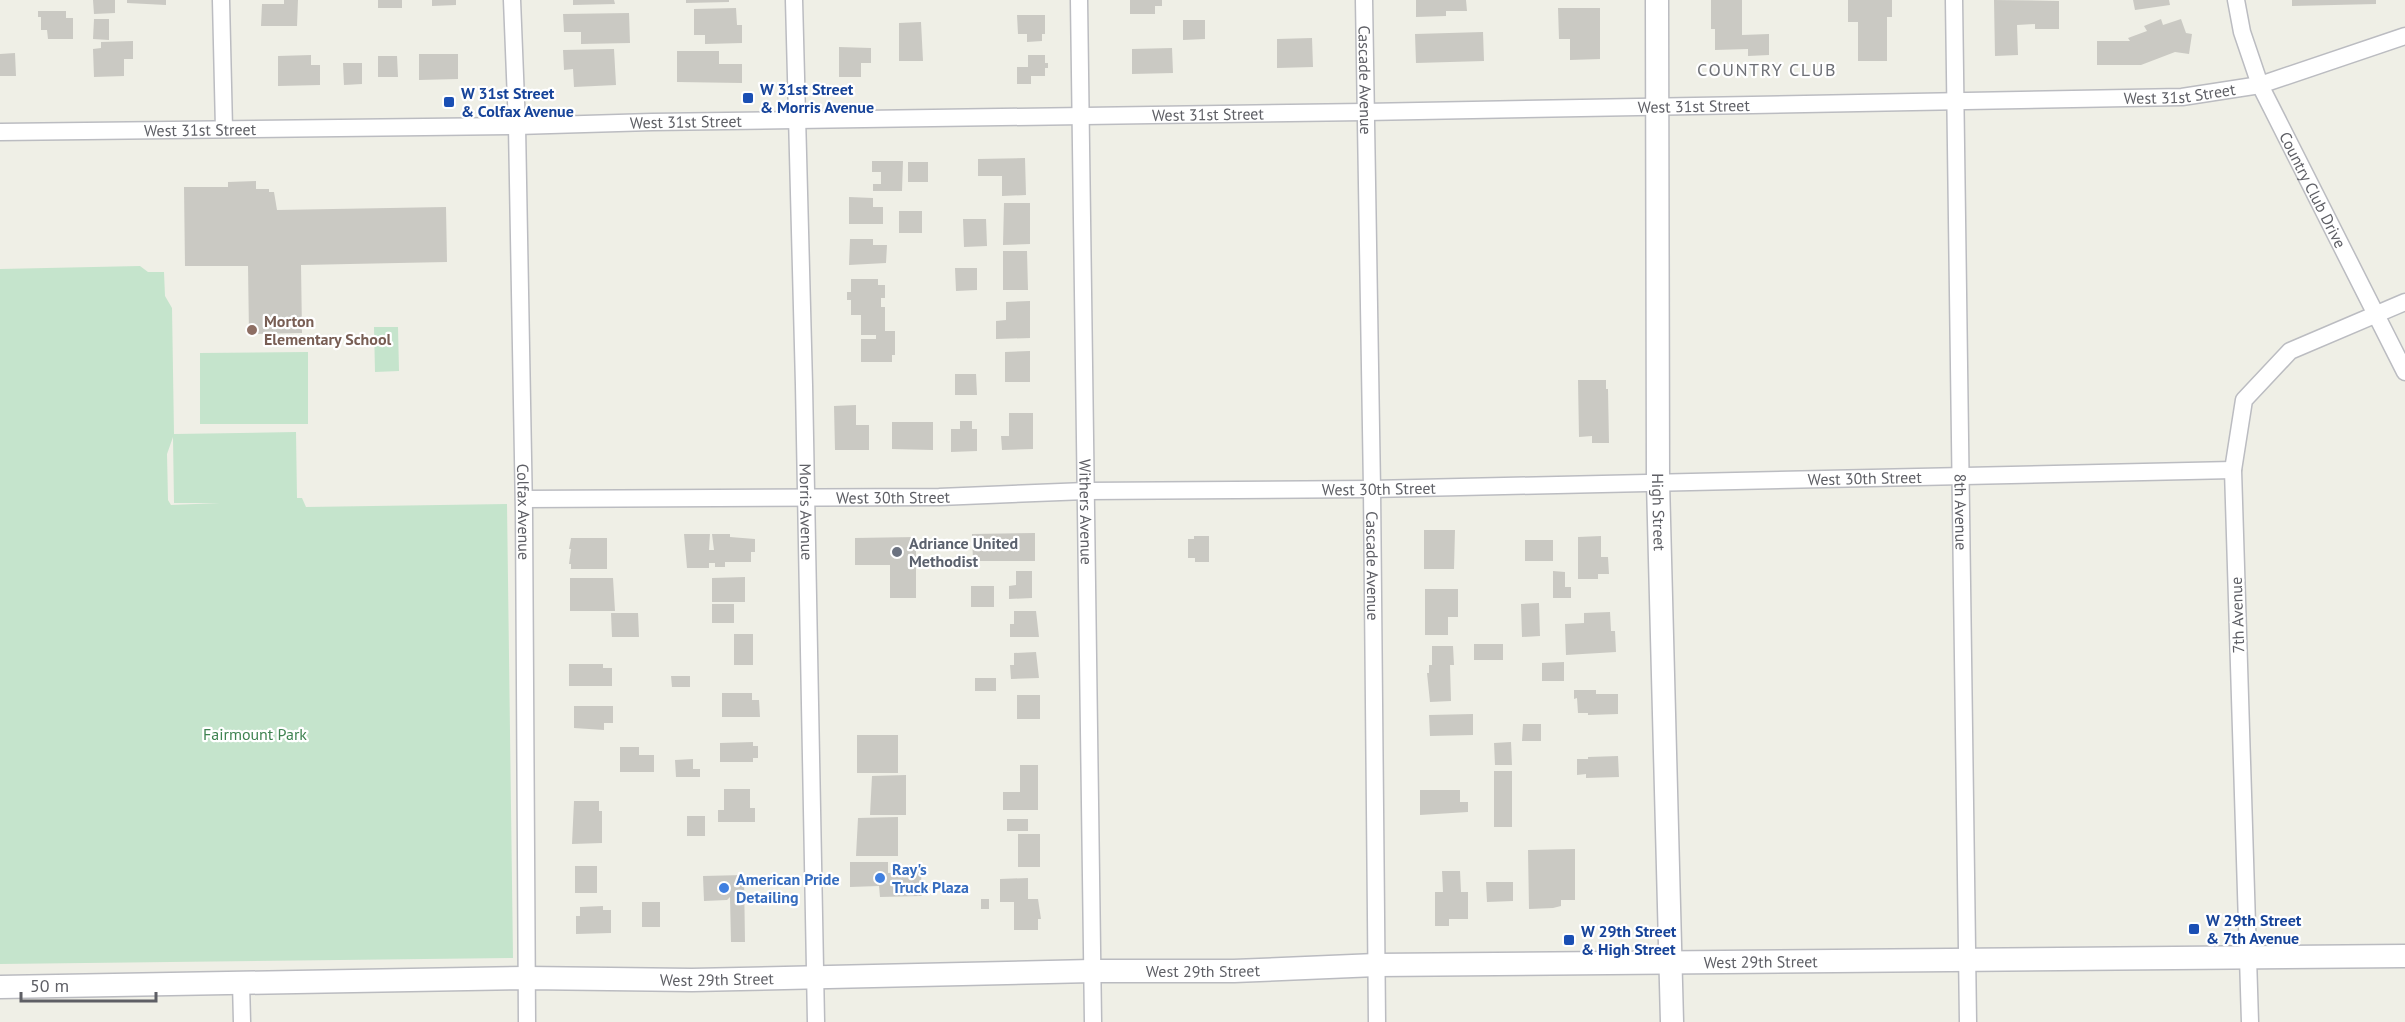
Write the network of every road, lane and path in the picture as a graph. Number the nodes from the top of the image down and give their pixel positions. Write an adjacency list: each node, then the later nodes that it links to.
1 (221, 0): 17 (street)
2 (512, 0): 16 (street, Colfax Avenue)
3 (794, 0): 15 (street, Morris Avenue)
4 (1079, 0): 14 (street, Withers Avenue)
5 (1364, 0): 13 (street, Cascade Avenue)
6 (1657, 0): 12 (street, High Street)
7 (1954, 0): 11 (street, 8th Avenue)
8 (2236, 0): 10 (street, Country Club Drive)
9 (2405, 36): 10 (street, West 31st Street)
10 (2260, 85): 11 (street, West 31st Street); 20 (street, Country Club Drive)
11 (1955, 102): 12 (street, West 31st Street); 23 (street, 8th Avenue)
12 (1658, 106): 13 (street, West 31st Street); 24 (street, High Street)
13 (1365, 112): 14 (street, West 31st Street); 25 (street, Cascade Avenue)
14 (1081, 116): 15 (street, West 31st Street); 26 (street, Withers Avenue)
15 (796, 120): 16 (street, West 31st Street); 27 (street, Morris Avenue)
16 (517, 126): 17 (street, West 31st Street); 28 (street, Colfax Avenue)
17 (224, 129): 18 (street, West 31st Street)
18 (0, 132)
19 (2405, 302): 20 (street, 7th Avenue)
20 (2377, 313): 21 (street, Country Club Drive); 22 (street, 7th Avenue)
21 (2405, 372)
22 (2233, 470): 23 (street, West 30th Street); 30 (street, 7th Avenue)
23 (1961, 476): 24 (street, West 30th Street); 31 (street, 8th Avenue)
24 (1658, 482): 25 (street, West 30th Street); 32 (street, High Street)
25 (1372, 489): 26 (street, West 30th Street); 33 (street, Cascade Avenue)
26 (1086, 491): 27 (street, West 30th Street); 34 (street, Withers Avenue)
27 (805, 496): 28 (street, West 30th Street); 35 (street, Morris Avenue)
28 (524, 499): 36 (street, Colfax Avenue)
29 (2405, 956): 30 (street, West 29th Street)
30 (2249, 959): 31 (street, West 29th Street); 46 (street, 7th Avenue)
31 (1968, 961): 32 (street, West 29th Street); 45 (street, 8th Avenue)
32 (1671, 963): 33 (street, West 29th Street); 44 (street, High Street)
33 (1376, 965): 34 (street, West 29th Street); 43 (street, Cascade Avenue)
34 (1092, 971): 35 (street, West 29th Street); 42 (street, Withers Avenue)
35 (815, 977): 36 (street, West 29th Street); 41 (street, Morris Avenue)
36 (526, 978): 37 (street, West 29th Street); 40 (street, Colfax Avenue)
37 (241, 982): 38 (street, West 29th Street); 39 (street)
38 (0, 987)
39 (242, 1022)
40 (526, 1022)
41 (816, 1022)
42 (1093, 1022)
43 (1377, 1022)
44 (1672, 1022)
45 (1968, 1022)
46 (2250, 1022)

